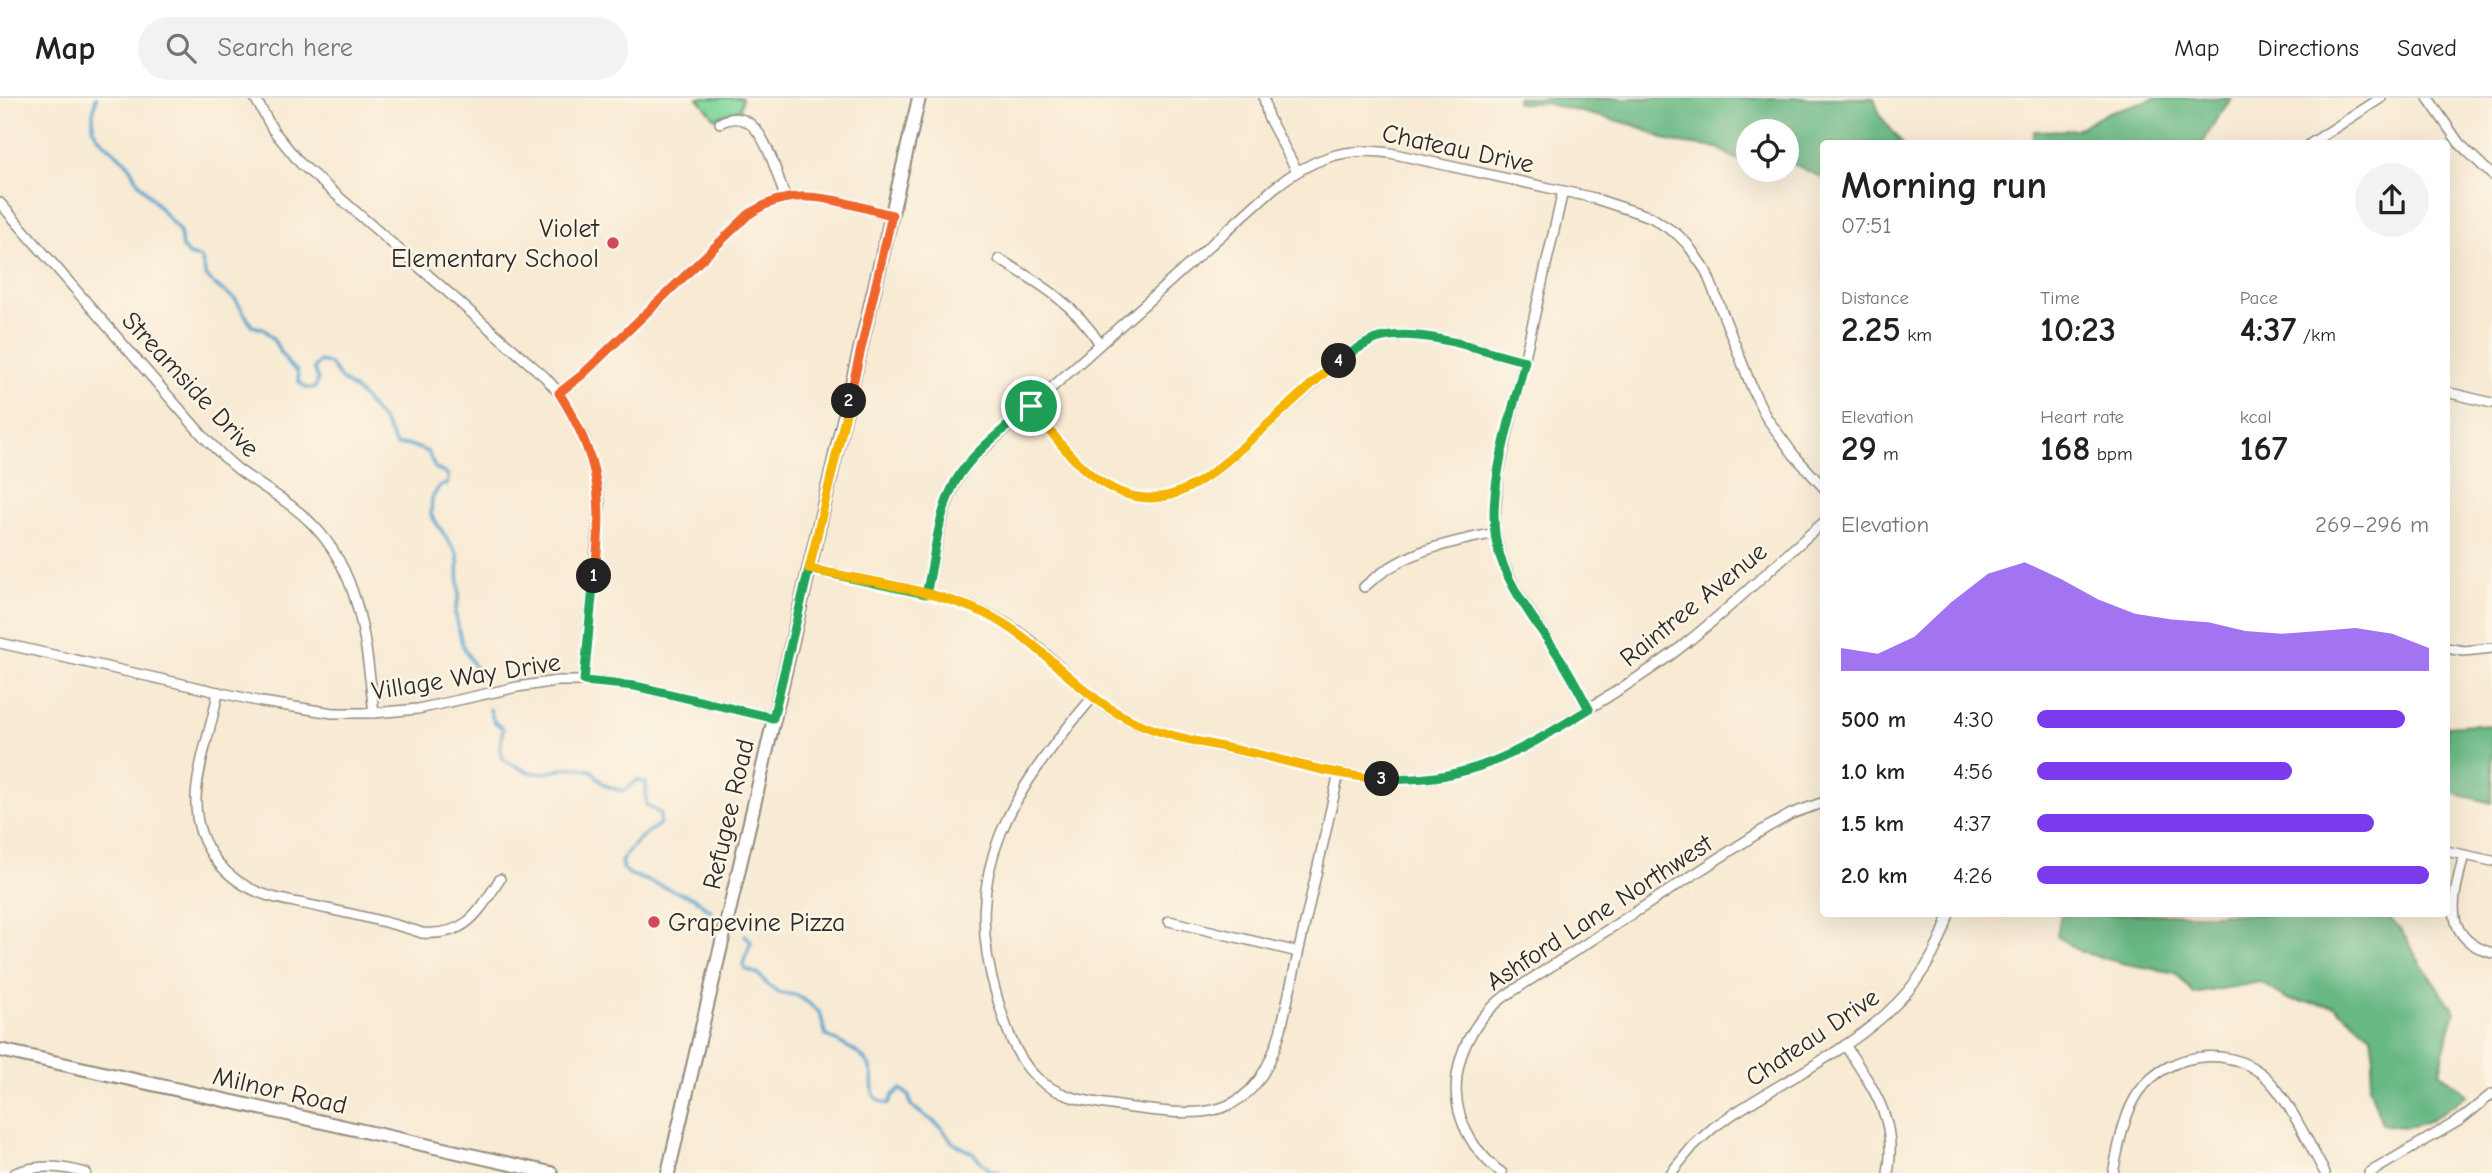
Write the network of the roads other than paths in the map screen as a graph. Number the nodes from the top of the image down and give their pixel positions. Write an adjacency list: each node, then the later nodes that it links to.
1 (255, 98): 17 (street)
2 (919, 98): 13 (main road, Refugee Road)
3 (1264, 98): 8 (street)
4 (2381, 98): 7 (street)
5 (2428, 98): 9 (street)
6 (720, 123): 11 (street)
7 (2316, 140)
8 (1297, 171): 10 (street, Chateau Drive); 15 (street, Chateau Drive)
9 (2492, 175)
10 (1563, 191): 16 (street); 21 (street, Chateau Drive)
11 (785, 197): 13 (street); 17 (street)
12 (0, 203): 34 (street, Streamside Drive)
13 (892, 215): 24 (main road, Refugee Road)
14 (999, 259): 15 (street)
15 (1100, 344): 20 (street, Chateau Drive)
16 (1525, 361): 20 (street); 23 (street)
17 (559, 393): 30 (street)
18 (2450, 393): 19 (street)
19 (2492, 403)
20 (1031, 406): 26 (street, Chateau Drive)
21 (1820, 484)
22 (1820, 526): 33 (street, Raintree Avenue)
23 (1495, 533): 25 (street); 33 (street)
24 (809, 569): 26 (street, Raintree Avenue); 35 (main road, Refugee Road)
25 (1364, 587)
26 (926, 594): 32 (street, Raintree Avenue)
27 (0, 643): 31 (street, Village Way Drive)
28 (2492, 648): 29 (street)
29 (2450, 649)
30 (584, 681): 34 (street, Village Way Drive); 35 (street, Village Way Drive)
31 (218, 692): 34 (street, Village Way Drive); 41 (street)
32 (1093, 697): 36 (street, Raintree Avenue); 44 (street)
33 (1589, 709): 36 (street, Raintree Avenue)
34 (374, 713)
35 (773, 718): 52 (main road, Refugee Road)
36 (1339, 774): 44 (street)
37 (1820, 803): 53 (street, Ashford Lane Northwest)
38 (2450, 852): 39 (street)
39 (2463, 855): 40 (street); 45 (street)
40 (2492, 860)
41 (500, 879)
42 (1948, 917): 46 (street, Chateau Drive)
43 (1169, 921): 44 (street)
44 (1298, 952)
45 (2492, 953)
46 (1845, 1045): 54 (street, Chateau Drive); 55 (street)
47 (0, 1050): 51 (main road, Milnor Road)
48 (2492, 1094): 58 (street)
49 (15, 1173): 50 (street)
50 (86, 1173)
51 (551, 1173)
52 (668, 1173)
53 (1502, 1173)
54 (1671, 1173)
55 (1888, 1173)
56 (2113, 1173): 57 (street)
57 (2325, 1173)
58 (2369, 1173)

